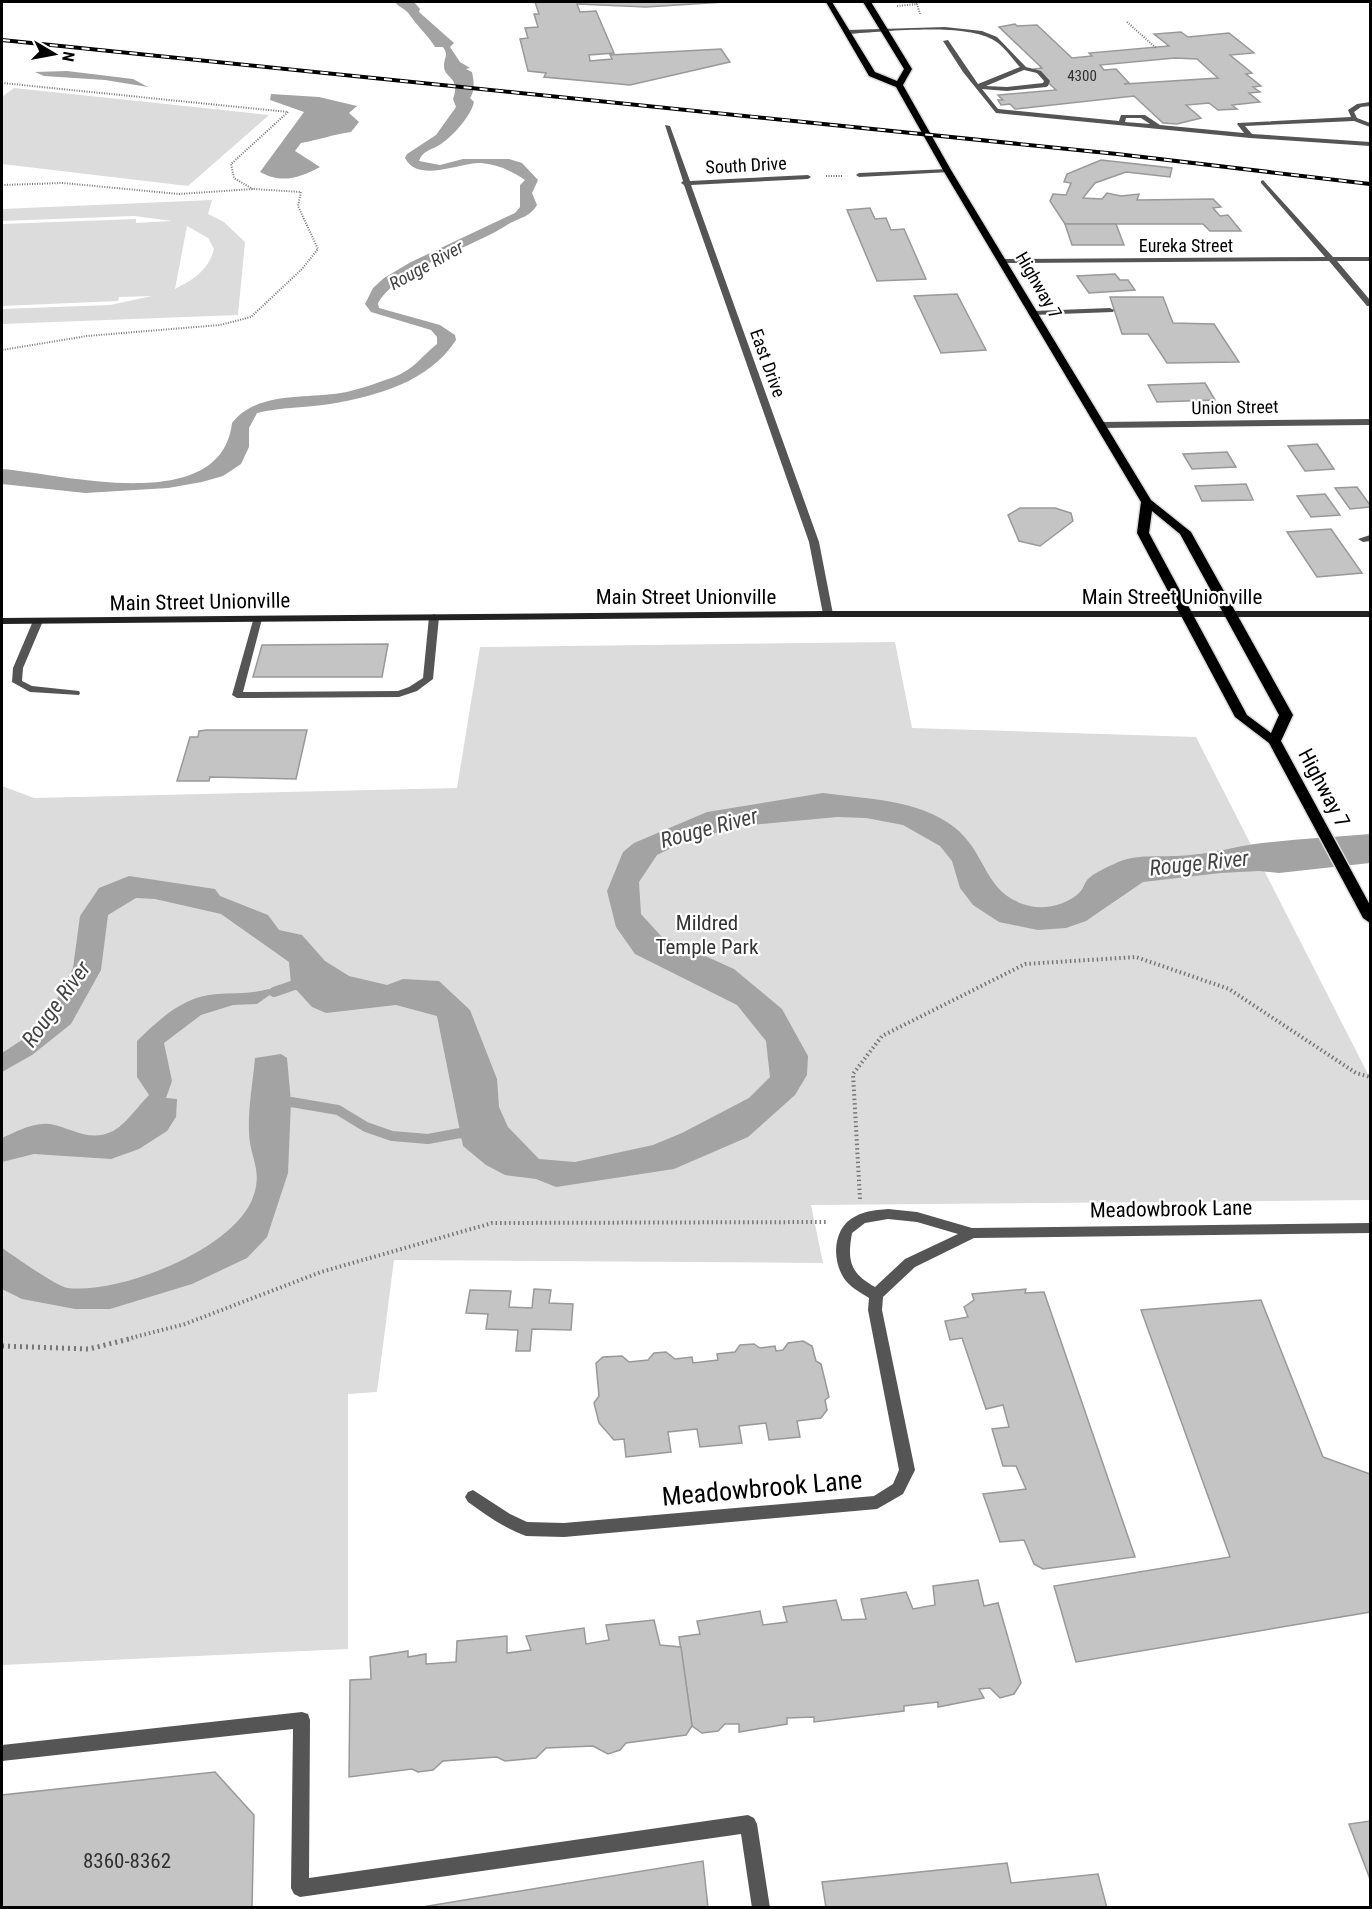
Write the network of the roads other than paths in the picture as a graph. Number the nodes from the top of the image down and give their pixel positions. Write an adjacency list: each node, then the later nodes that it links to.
1 (829, 2): 4 (main road)
2 (867, 2): 3 (main road)
3 (884, 31): 4 (street); 6 (street); 7 (main road)
4 (848, 32): 7 (main road)
5 (946, 40): 8 (street)
6 (1024, 68): 8 (street); 8 (street)
7 (900, 85): 15 (main road, Highway 7)
8 (977, 87): 13 (street)
9 (1371, 104): 10 (street)
10 (1355, 118): 11 (street); 13 (street)
11 (1371, 124)
12 (667, 126): 19 (street, East Drive)
13 (1250, 136): 14 (street)
14 (1371, 144)
15 (948, 171): 16 (street); 22 (main road, Highway 7)
16 (859, 175)
17 (808, 177): 19 (street, South Drive)
18 (1263, 182): 20 (street)
19 (685, 183): 29 (street, East Drive)
20 (1331, 259): 21 (street, Eureka Street); 22 (street, Eureka Street); 23 (street)
21 (1371, 259)
22 (1003, 261): 25 (main road, Highway 7)
23 (1371, 304)
24 (1110, 310): 25 (street)
25 (1033, 313): 27 (main road, Highway 7)
26 (1371, 422): 27 (street, Union Street)
27 (1101, 425): 28 (main road, Highway 7)
28 (1147, 502): 31 (main road, Highway 7); 32 (main road, Highway 7)
29 (828, 614): 32 (main road, Main Street Unionville); 33 (main road, Main Street Unionville)
30 (1371, 614): 31 (main road, Main Street Unionville)
31 (1230, 615): 32 (main road, Main Street Unionville); 38 (main road, Highway 7)
32 (1188, 616): 38 (main road, Highway 7)
33 (434, 617): 34 (main road, Main Street Unionville); 34 (street)
34 (257, 619): 36 (main road, Main Street Unionville)
35 (2, 621): 36 (main road, Main Street Unionville)
36 (38, 621): 37 (street)
37 (75, 693)
38 (1274, 741): 39 (main road, Highway 7)
39 (1371, 918)
40 (1371, 1228): 41 (street, Meadowbrook Lane)
41 (972, 1233): 42 (street, Meadowbrook Lane); 42 (street, Meadowbrook Lane)
42 (876, 1295): 43 (street, Meadowbrook Lane)
43 (473, 1497)
44 (2, 1753): 45 (street)
45 (760, 1908)

